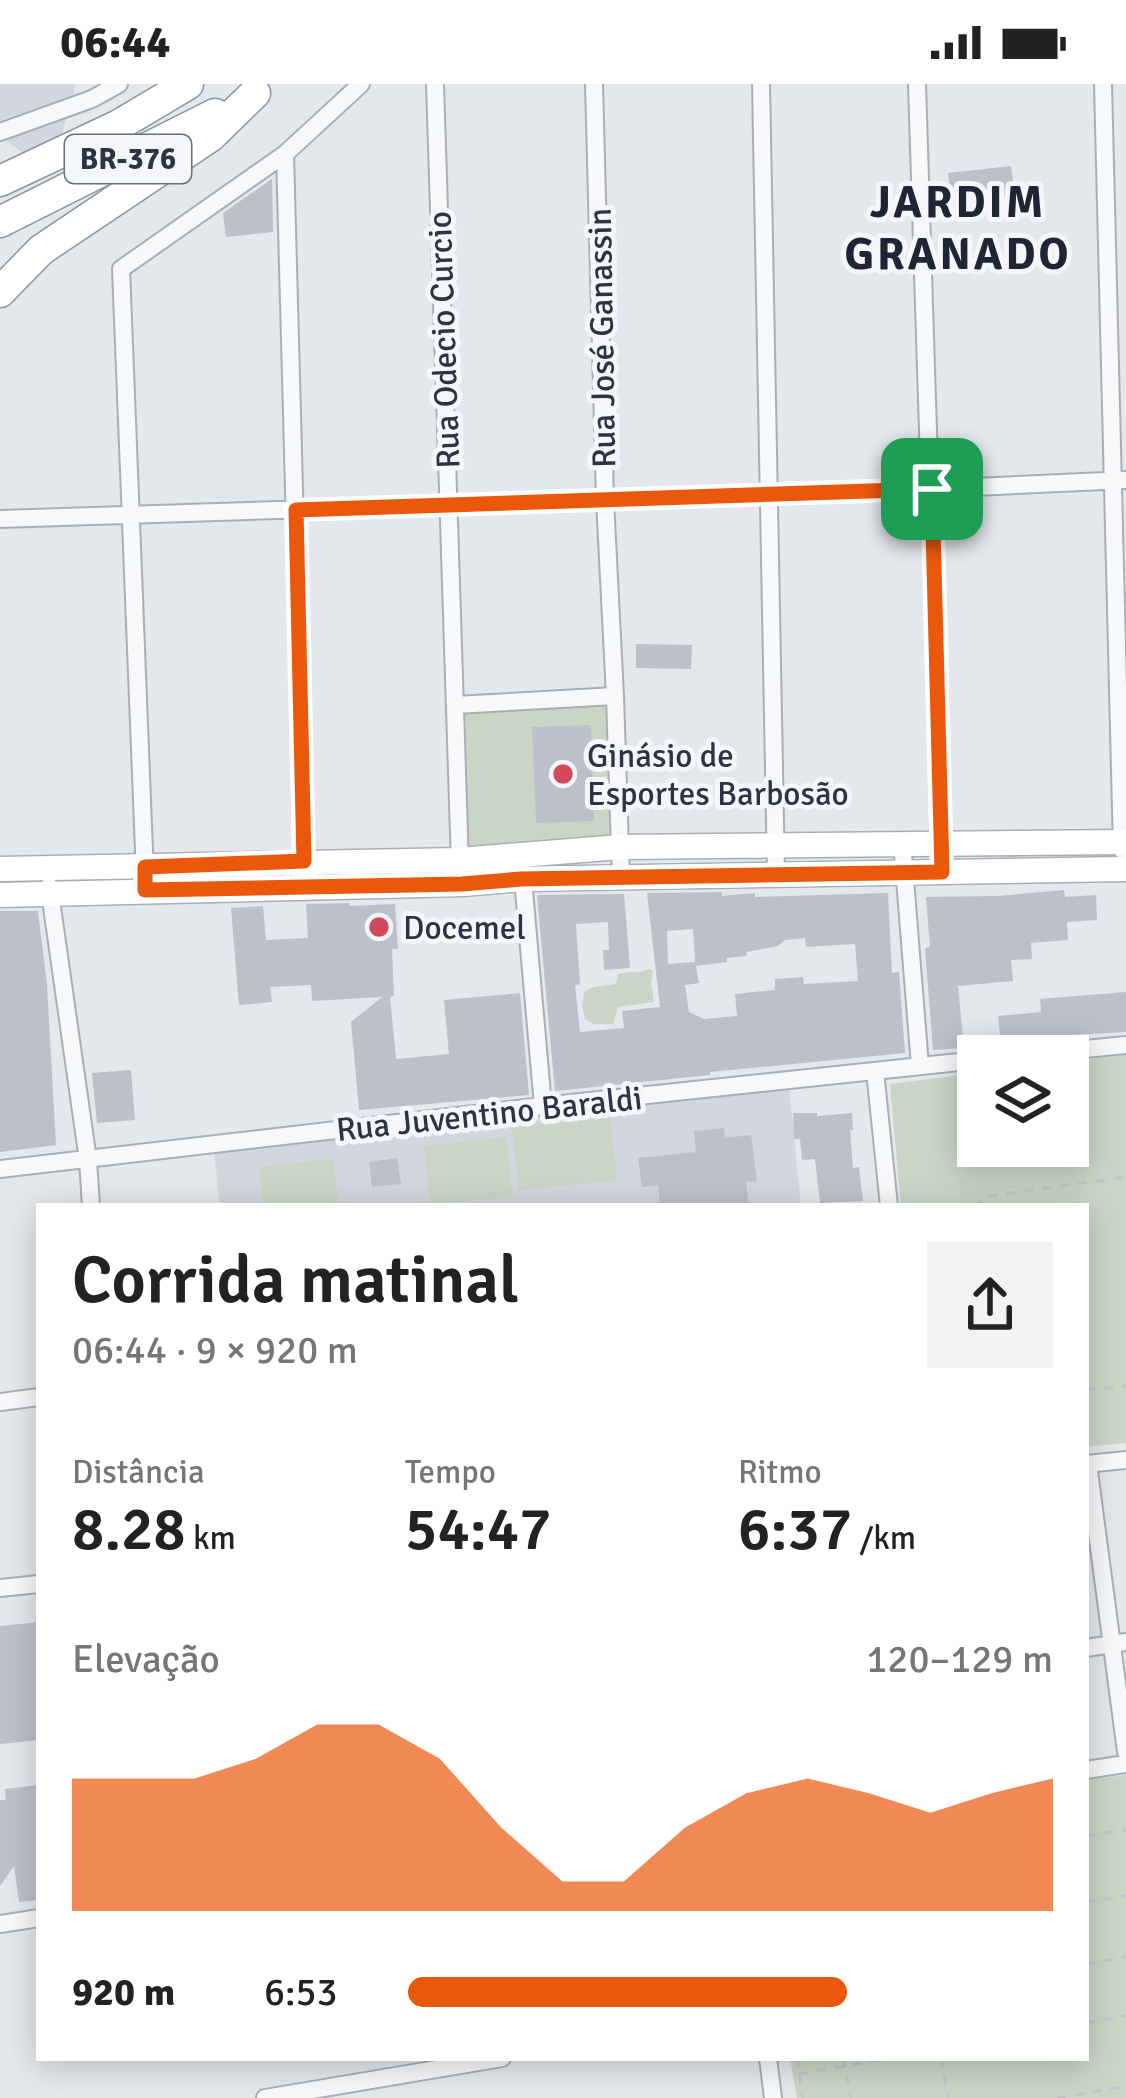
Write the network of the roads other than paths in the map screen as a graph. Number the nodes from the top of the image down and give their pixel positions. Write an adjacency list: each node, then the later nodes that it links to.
1 (119, 84): 10 (street)
2 (188, 84): 11 (highway, BR-376)
3 (362, 84): 13 (street)
4 (435, 84): 22 (street, Rua Odecio Curcio)
5 (594, 84): 21 (street, Rua José Ganassin)
6 (761, 84): 20 (street)
7 (916, 84): 19 (street)
8 (1103, 84): 18 (street)
9 (261, 88): 16 (highway, BR-376); 17 (highway)
10 (92, 92): 12 (street)
11 (119, 125): 14 (highway); 15 (highway, BR-376)
12 (0, 132)
13 (285, 154): 23 (street); 24 (street)
14 (0, 157)
15 (0, 181)
16 (0, 223)
17 (0, 292)
18 (1118, 481): 19 (street); 30 (street)
19 (932, 489): 20 (street); 29 (street)
20 (769, 494): 21 (street); 31 (street)
21 (604, 500): 22 (street); 26 (street, Rua José Ganassin)
22 (448, 505): 23 (street); 27 (street, Rua Odecio Curcio)
23 (296, 510): 24 (street); 33 (street)
24 (129, 515): 25 (street); 42 (street)
25 (0, 519)
26 (615, 696): 27 (street); 32 (street, Rua José Ganassin)
27 (454, 705): 38 (street, Rua Odecio Curcio)
28 (902, 842): 29 (street); 31 (street); 40 (street)
29 (941, 842): 30 (street); 39 (street)
30 (1124, 842): 37 (street)
31 (776, 844): 32 (street); 41 (street)
32 (620, 847): 34 (street); 43 (street, Rua José Ganassin)
33 (304, 861): 38 (street); 42 (street); 44 (street)
34 (522, 867): 38 (street); 43 (street); 52 (street)
35 (0, 868): 36 (street)
36 (47, 869): 42 (street); 46 (street)
37 (1124, 869): 39 (street)
38 (460, 872): 44 (street)
39 (942, 872): 40 (street)
40 (904, 873): 41 (street); 50 (street)
41 (776, 874): 43 (street)
42 (145, 878): 44 (street); 46 (street)
43 (621, 879)
44 (308, 887)
45 (0, 895): 46 (street)
46 (50, 896): 53 (street)
47 (1126, 1045): 48 (street)
48 (1089, 1049)
49 (957, 1062): 50 (street, Rua Juventino Baraldi)
50 (920, 1066): 51 (street, Rua Juventino Baraldi)
51 (875, 1071): 52 (street, Rua Juventino Baraldi); 56 (street)
52 (543, 1106): 53 (street, Rua Juventino Baraldi)
53 (88, 1160): 54 (street, Rua Juventino Baraldi); 55 (street)
54 (0, 1169)
55 (91, 1203)
56 (889, 1203)
57 (36, 1397): 58 (street)
58 (0, 1402)
59 (1126, 1460): 60 (street)
60 (1089, 1464)
61 (1089, 1475): 64 (street)
62 (36, 1584): 63 (street)
63 (0, 1588)
64 (1119, 1643): 65 (street); 66 (street)
65 (1089, 1648)
66 (1126, 1751)
67 (1126, 1764): 68 (street)
68 (1089, 1770)
69 (36, 1918): 70 (street)
70 (0, 1924)
71 (463, 2061): 73 (street)
72 (768, 2061): 75 (street)
73 (399, 2066): 74 (street)
74 (265, 2098)
75 (773, 2098)

